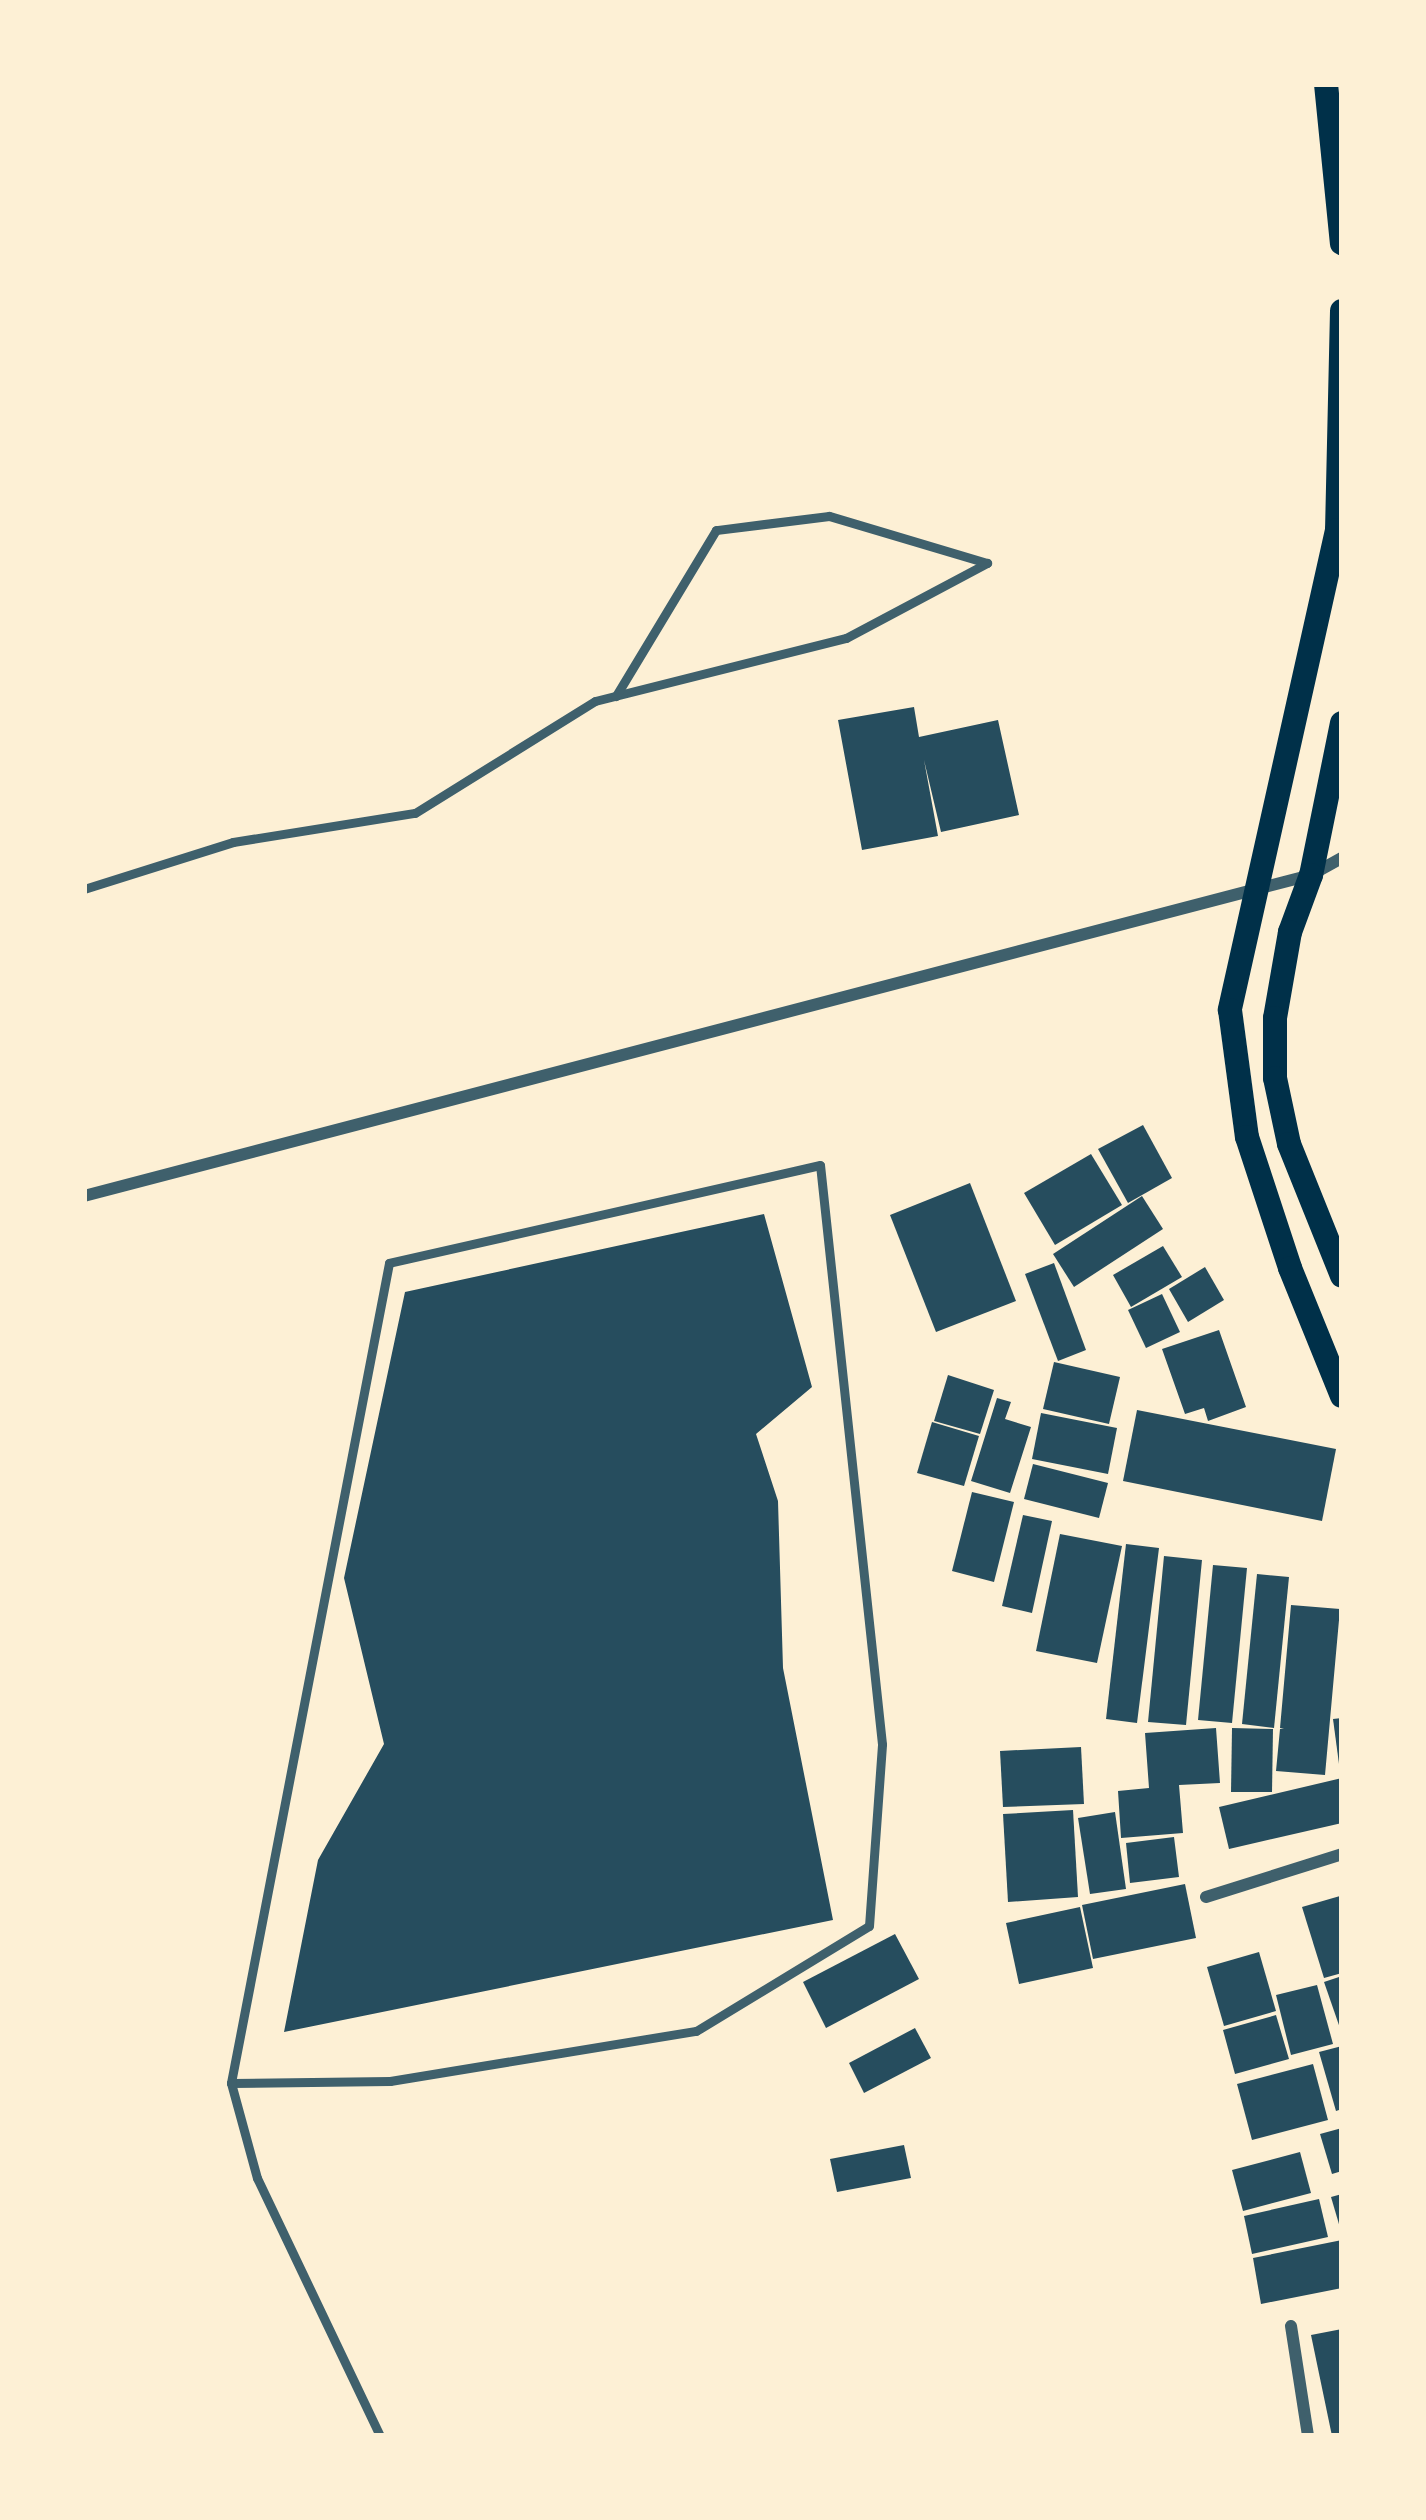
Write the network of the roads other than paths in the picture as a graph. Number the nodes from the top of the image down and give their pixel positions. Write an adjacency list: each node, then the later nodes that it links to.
1 (1326, 84): 2 (main road)
2 (1342, 243)
3 (1342, 311): 9 (main road)
4 (616, 696): 4 (lane); 8 (lane)
5 (1342, 723): 7 (main road)
6 (1342, 858): 7 (street)
7 (1311, 874): 9 (street); 11 (main road)
8 (84, 889)
9 (1253, 890): 10 (street); 12 (main road)
10 (84, 1196)
11 (1342, 1276)
12 (1342, 1396)
13 (1342, 1853): 14 (street)
14 (1206, 1897)
15 (231, 2083): 15 (lane); 17 (lane)
16 (1291, 2326): 18 (street)
17 (380, 2436)
18 (1308, 2436)

